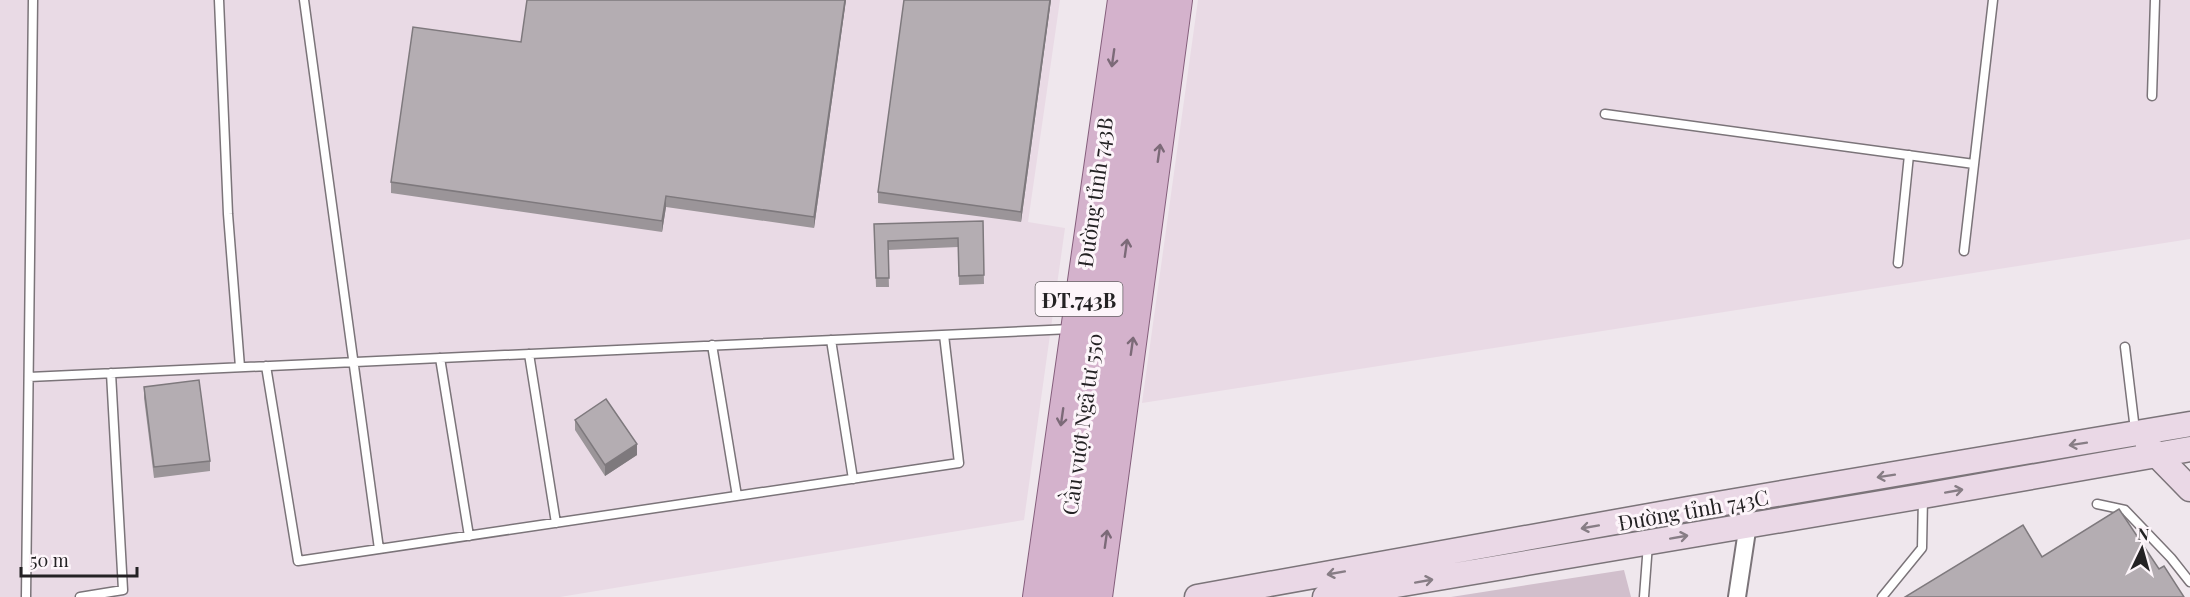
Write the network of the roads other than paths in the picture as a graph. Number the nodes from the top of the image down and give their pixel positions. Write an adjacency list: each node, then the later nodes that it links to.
1 (33, 0): 25 (lane)
2 (219, 0): 23 (lane)
3 (304, 0): 21 (lane)
4 (1121, 0): 14 (main road, Đường tỉnh 743B / ĐT.743B, one-way to 14)
5 (1993, 0): 11 (lane)
6 (2155, 0): 8 (lane)
7 (1156, 1): 46 (main road, Cầu vượt Ngã tư 550 / ĐT.743B); 47 (main road, Cầu vượt Ngã tư 550 / ĐT.743B, one-way to 7); 48 (main road, ĐT.743B, one-way to 7)
8 (2152, 96)
9 (1605, 114): 10 (lane)
10 (1909, 155): 11 (lane); 13 (lane)
11 (1974, 164): 12 (lane)
12 (1964, 251)
13 (1898, 262)
14 (1075, 328): 15 (lane); 45 (main road, Đường tỉnh 743B / ĐT.743B, one-way to 45)
15 (944, 335): 16 (lane); 30 (lane)
16 (831, 340): 17 (lane); 30 (lane)
17 (712, 345): 19 (lane); 32 (lane)
18 (2125, 347): 27 (lane)
19 (529, 354): 20 (lane); 36 (lane)
20 (440, 358): 21 (lane); 38 (lane)
21 (353, 362): 22 (lane); 40 (lane)
22 (266, 366): 23 (lane); 40 (lane)
23 (240, 367): 24 (lane)
24 (111, 373): 25 (lane); 44 (lane)
25 (28, 377): 43 (lane)
26 (2190, 424): 27 (main road, Đường tỉnh 743C)
27 (2136, 434): 29 (main road); 34 (main road, Đường tỉnh 743C, one-way to 34)
28 (2190, 449): 29 (main road, Đường tỉnh 743C)
29 (2157, 455): 31 (main road); 33 (main road, Đường tỉnh 743C, one-way to 29)
30 (853, 479): 32 (lane)
31 (2190, 489)
32 (737, 496): 36 (lane)
33 (1923, 496): 37 (main road, Đường tỉnh 743C); 53 (lane)
34 (1744, 500): 37 (main road); 42 (main road, Đường tỉnh 743C, one-way to 42)
35 (2097, 504): 41 (lane)
36 (556, 523): 38 (lane)
37 (1748, 524): 39 (main road, Đường tỉnh 743C, one-way to 37); 52 (street)
38 (469, 536): 40 (lane)
39 (1648, 542): 42 (main road, Đường tỉnh 743C, one-way to 39); 51 (lane)
40 (379, 549)
41 (2190, 582)
42 (1384, 583): 49 (main road, Đường tỉnh 743C, one-way to 49); 50 (main road, Đường tỉnh 743C)
43 (26, 597)
44 (80, 597)
45 (1036, 597)
46 (1057, 597)
47 (1078, 597)
48 (1098, 597)
49 (1197, 597)
50 (1325, 597)
51 (1644, 597)
52 (1737, 597)
53 (1882, 597)

